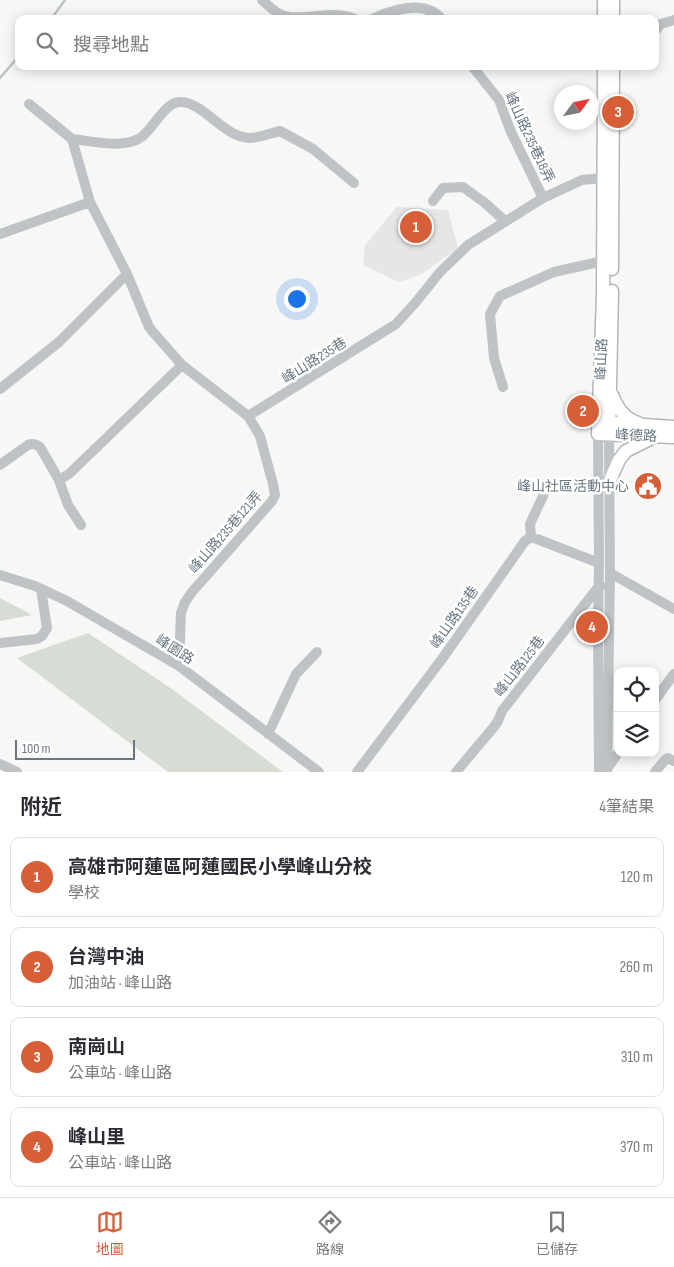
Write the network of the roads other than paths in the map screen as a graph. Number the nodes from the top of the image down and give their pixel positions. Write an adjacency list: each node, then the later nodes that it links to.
1 (262, 0): 4 (street)
2 (604, 0): 7 (main road)
3 (613, 0): 8 (main road)
4 (282, 15)
5 (381, 15): 6 (street)
6 (440, 15)
7 (604, 15)
8 (613, 15)
9 (674, 20): 10 (street)
10 (659, 27)
11 (475, 70): 18 (street, 峰山路235巷18弄)
12 (604, 70): 16 (main road, 峰山路)
13 (613, 70): 16 (main road, 峰山路)
14 (29, 104): 15 (street)
15 (72, 138): 17 (street); 20 (street)
16 (607, 177): 18 (street, 峰山路235巷); 23 (main road, 峰山路); 28 (main road, 峰山路)
17 (354, 183)
18 (544, 198): 21 (street, 峰山路235巷)
19 (433, 201): 21 (street)
20 (90, 202): 22 (street); 24 (street)
21 (505, 221): 29 (street, 峰山路235巷)
22 (0, 234)
23 (603, 261): 26 (street); 31 (main road, 峰山路)
24 (127, 274): 25 (street); 27 (street)
25 (182, 365): 29 (street); 35 (street)
26 (503, 387)
27 (0, 389)
28 (610, 391): 31 (main road, 峰山路); 32 (main road)
29 (248, 416): 48 (street, 峰山路235巷121弄)
30 (674, 427): 32 (main road, 峰德路)
31 (604, 428): 32 (main road, 峰德路); 36 (street, 峰山路); 40 (street, 峰山路)
32 (656, 431): 33 (main road, 峰德路); 36 (main road)
33 (674, 437)
34 (0, 465): 35 (street)
35 (59, 480): 38 (street)
36 (610, 480): 41 (street, 峰山路)
37 (544, 494): 39 (street)
38 (81, 525)
39 (531, 537): 40 (street); 58 (street, 峰山路135巷)
40 (599, 563): 43 (street, 峰山路)
41 (610, 573): 43 (street, 峰山路); 45 (street)
42 (0, 575): 44 (street, 峰園路)
43 (604, 585): 55 (street, 峰山路); 59 (street, 峰山路125巷)
44 (41, 589): 46 (street); 48 (street, 峰園路)
45 (674, 609)
46 (0, 643)
47 (317, 652): 51 (street)
48 (179, 666): 51 (street, 峰園路)
49 (674, 674): 50 (street)
50 (659, 695)
51 (268, 734): 57 (street, 峰園路)
52 (615, 757): 55 (street)
53 (674, 761): 60 (street)
54 (0, 764): 56 (street)
55 (604, 771)
56 (17, 772)
57 (319, 772)
58 (357, 772)
59 (456, 772)
60 (655, 772)

